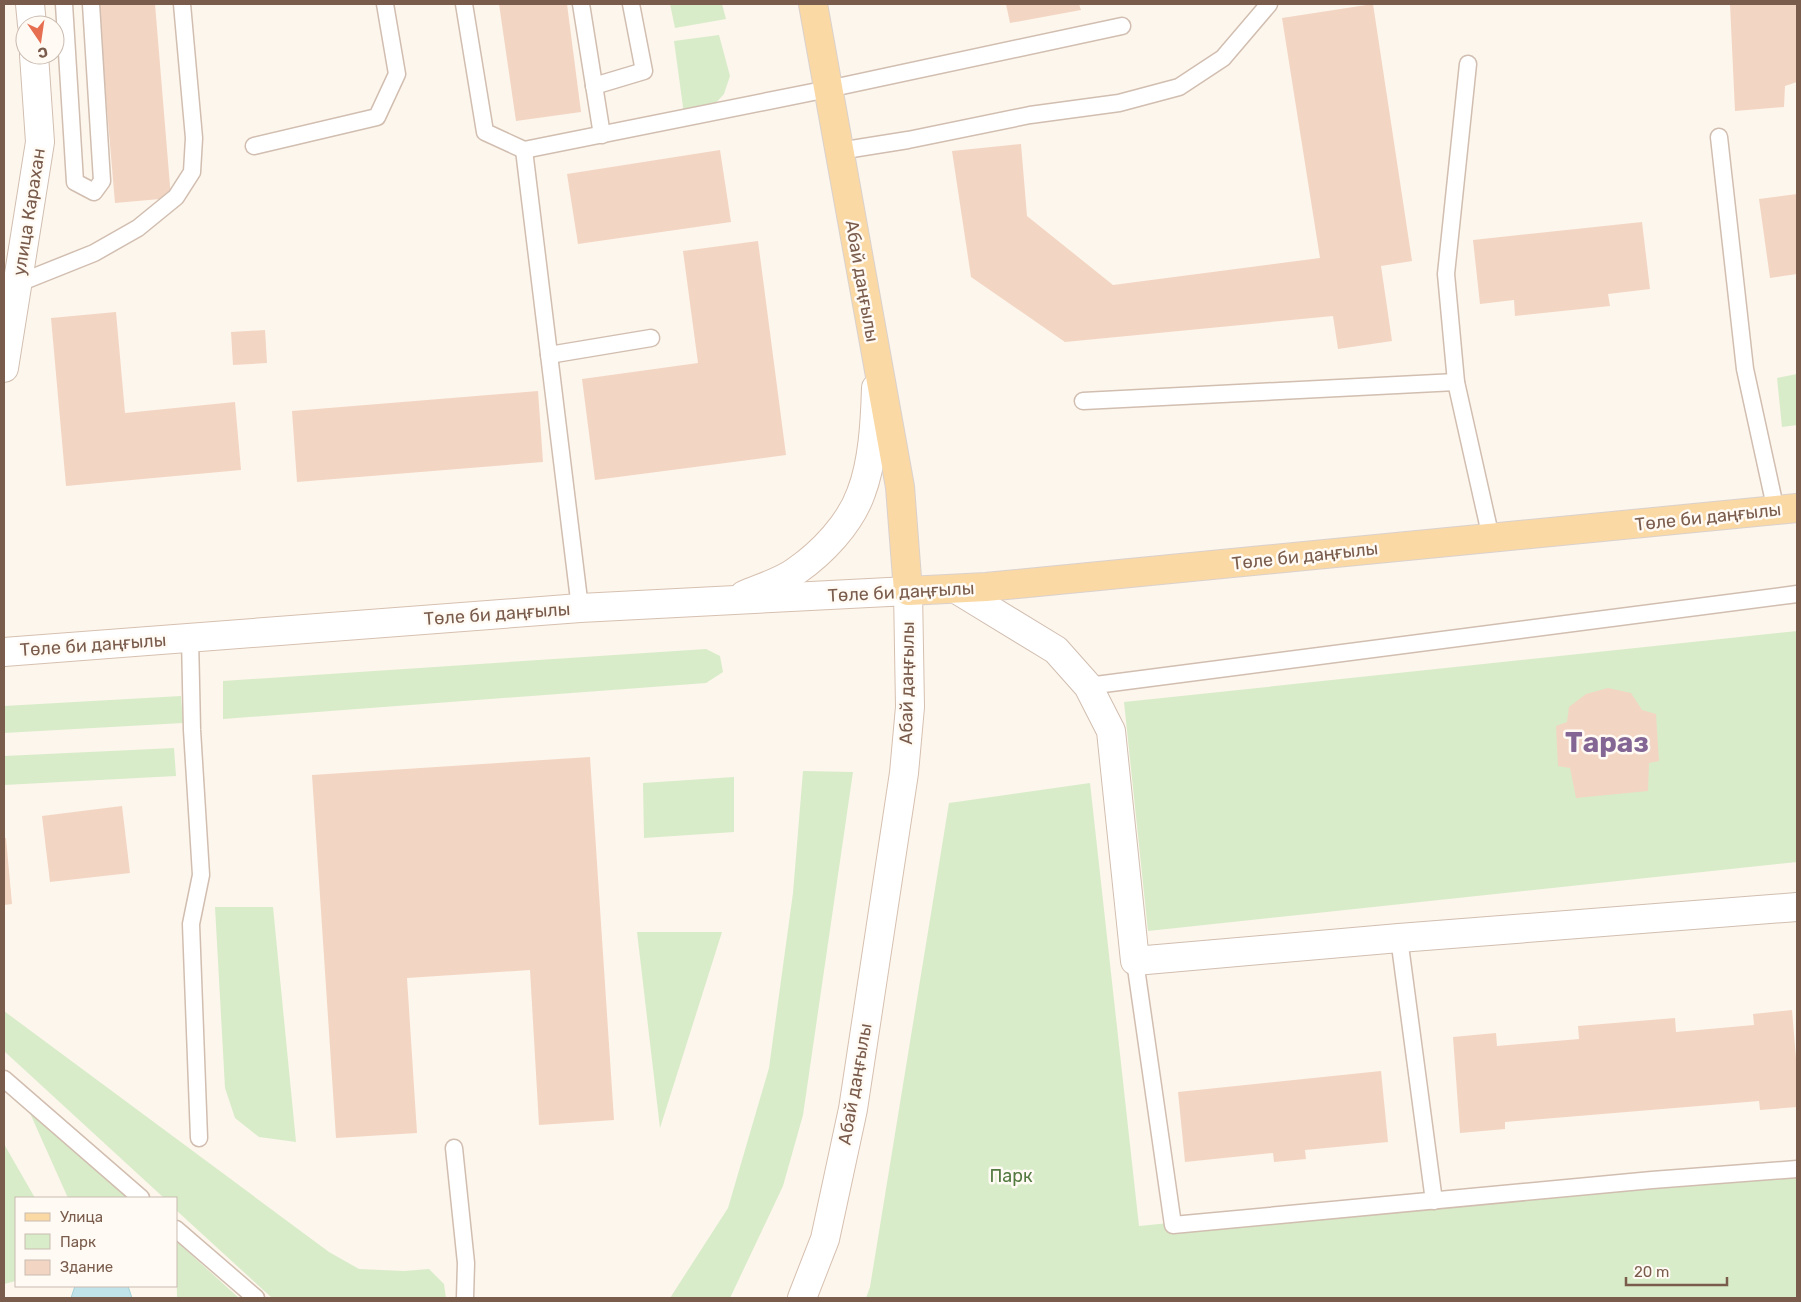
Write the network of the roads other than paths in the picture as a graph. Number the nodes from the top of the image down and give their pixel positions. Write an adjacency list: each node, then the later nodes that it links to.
1 (64, 4): 2 (lane)
2 (91, 4)
3 (182, 4): 20 (lane)
4 (385, 4): 17 (lane)
5 (464, 4): 18 (lane)
6 (581, 4): 13 (lane)
7 (631, 4): 13 (lane)
8 (813, 4): 14 (main road, Абай даңғылы)
9 (1269, 4): 19 (lane)
10 (1122, 26): 14 (lane)
11 (1468, 64): 25 (lane)
12 (35, 65): 20 (street, улица Карахан)
13 (594, 86): 15 (lane)
14 (828, 89): 15 (lane); 19 (main road, Абай даңғылы)
15 (602, 135): 18 (lane)
16 (1719, 137): 27 (lane)
17 (254, 146)
18 (524, 150): 22 (lane)
19 (839, 151): 23 (main road, Абай даңғылы)
20 (19, 283): 24 (street, улица Карахан)
21 (651, 338): 22 (lane)
22 (549, 355): 33 (lane)
23 (876, 359): 30 (main road, Абай даңғылы); 32 (street)
24 (4, 368)
25 (1456, 382): 26 (lane); 28 (lane)
26 (1083, 401)
27 (1787, 509): 28 (main road, Төле би даңғылы)
28 (1491, 538): 29 (main road, Төле би даңғылы)
29 (956, 588): 30 (main road, Төле би даңғылы); 36 (street)
30 (908, 591): 32 (street, Төле би даңғылы); 49 (street, Абай даңғылы)
31 (1797, 594): 36 (lane)
32 (730, 601): 33 (street, Төле би даңғылы)
33 (580, 608): 34 (street, Төле би даңғылы)
34 (190, 638): 35 (street, Төле би даңғылы); 41 (lane)
35 (4, 652)
36 (1088, 686): 39 (street)
37 (1797, 907): 38 (street)
38 (1398, 938): 39 (street); 45 (lane)
39 (1135, 961): 45 (lane)
40 (4, 1079): 44 (lane)
41 (198, 1138)
42 (454, 1148): 48 (lane)
43 (1797, 1169): 45 (lane)
44 (140, 1197)
45 (1434, 1201)
46 (178, 1231): 47 (lane)
47 (256, 1298)
48 (465, 1298)
49 (802, 1298)

